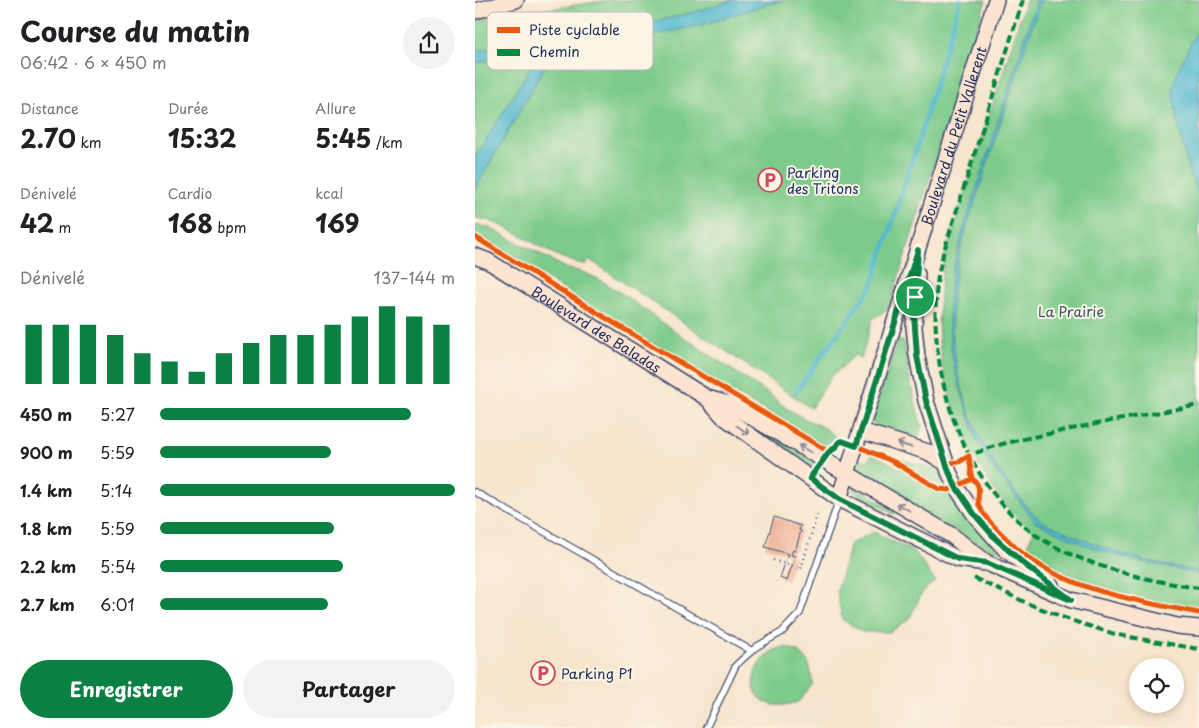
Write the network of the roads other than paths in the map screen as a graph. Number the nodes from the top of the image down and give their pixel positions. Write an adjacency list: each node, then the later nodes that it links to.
1 (507, 0): 4 (main road)
2 (516, 0): 5 (main road)
3 (996, 0): 7 (main road, Boulevard du Petit Vallerent)
4 (475, 3)
5 (475, 11)
6 (475, 250): 8 (main road, Boulevard des Baladas)
7 (918, 250): 10 (main road, Boulevard du Petit Vallerent); 11 (main road)
8 (481, 259): 9 (main road, Boulevard des Baladas)
9 (707, 398): 12 (main road, Boulevard des Baladas, one-way to 9); 14 (main road, Boulevard des Baladas, one-way to 14)
10 (861, 431): 11 (main road, one-way to 10); 12 (main road, Boulevard du Petit Vallerent)
11 (946, 463): 17 (main road)
12 (847, 474): 14 (main road, Boulevard du Petit Vallerent); 15 (main road, Boulevard des Baladas, one-way to 12)
13 (475, 492): 19 (lane)
14 (839, 499): 15 (main road); 16 (main road, Boulevard des Baladas); 19 (lane)
15 (951, 535): 16 (main road, Boulevard des Baladas)
16 (987, 563): 17 (main road, Boulevard des Baladas)
17 (1071, 600): 18 (main road, Boulevard des Baladas)
18 (1199, 628)
19 (752, 651): 20 (lane)
20 (706, 728)

